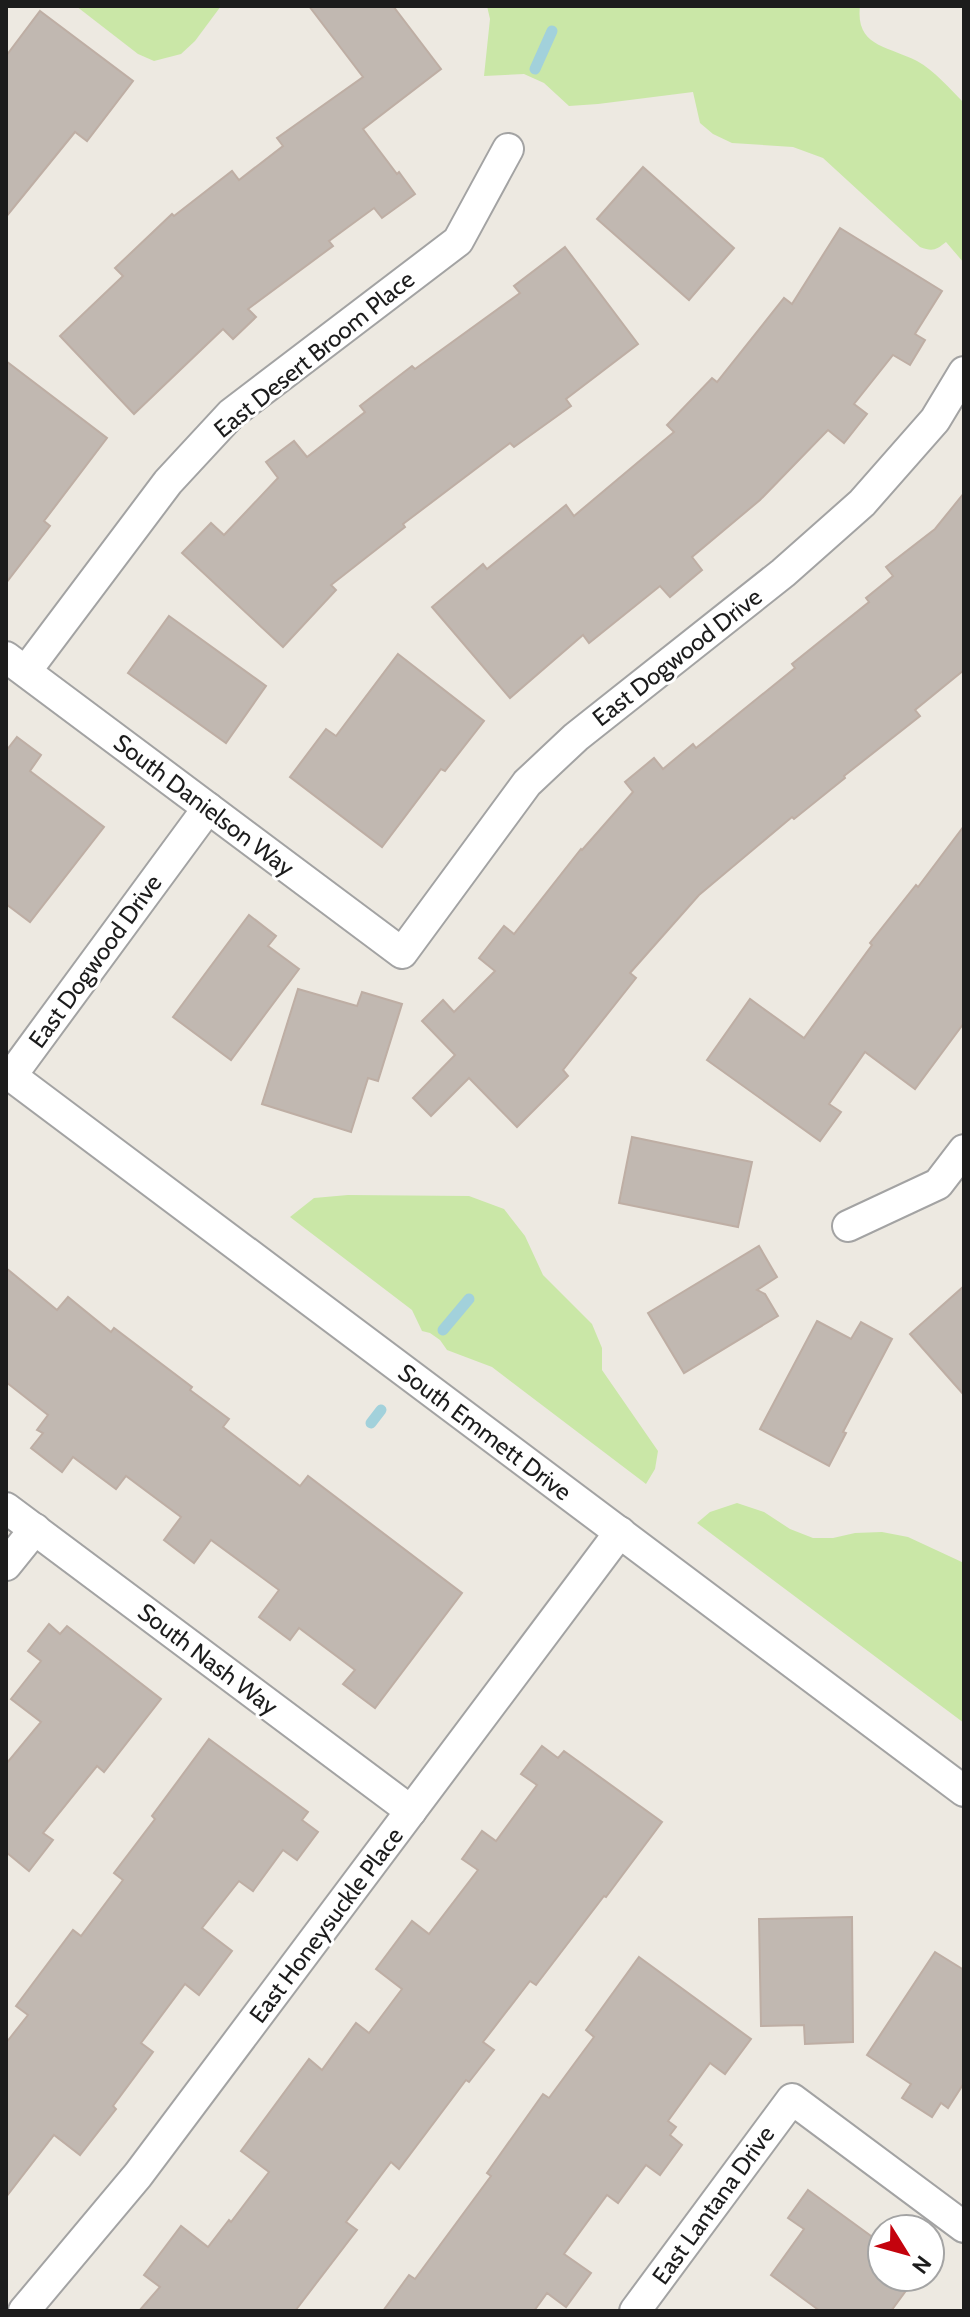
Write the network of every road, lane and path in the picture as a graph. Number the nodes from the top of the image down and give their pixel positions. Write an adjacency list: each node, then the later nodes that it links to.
1 (508, 149): 3 (street, East Desert Broom Place)
2 (964, 372): 5 (street, East Dogwood Drive)
3 (16, 664): 4 (street, South Danielson Way)
4 (208, 808): 5 (street, South Danielson Way); 6 (street, East Dogwood Drive)
5 (402, 953)
6 (8, 1074): 11 (street, South Emmett Drive)
7 (964, 1150): 8 (street)
8 (848, 1226)
9 (6, 1508): 10 (street, South Nash Way)
10 (35, 1529): 12 (street); 14 (street, South Nash Way)
11 (620, 1532): 13 (street, South Emmett Drive); 14 (street, East Honeysuckle Place)
12 (6, 1565)
13 (964, 1791)
14 (411, 1811): 16 (street, East Honeysuckle Place)
15 (964, 2227): 17 (street, East Lantana Drive)
16 (24, 2311)
17 (635, 2311)

